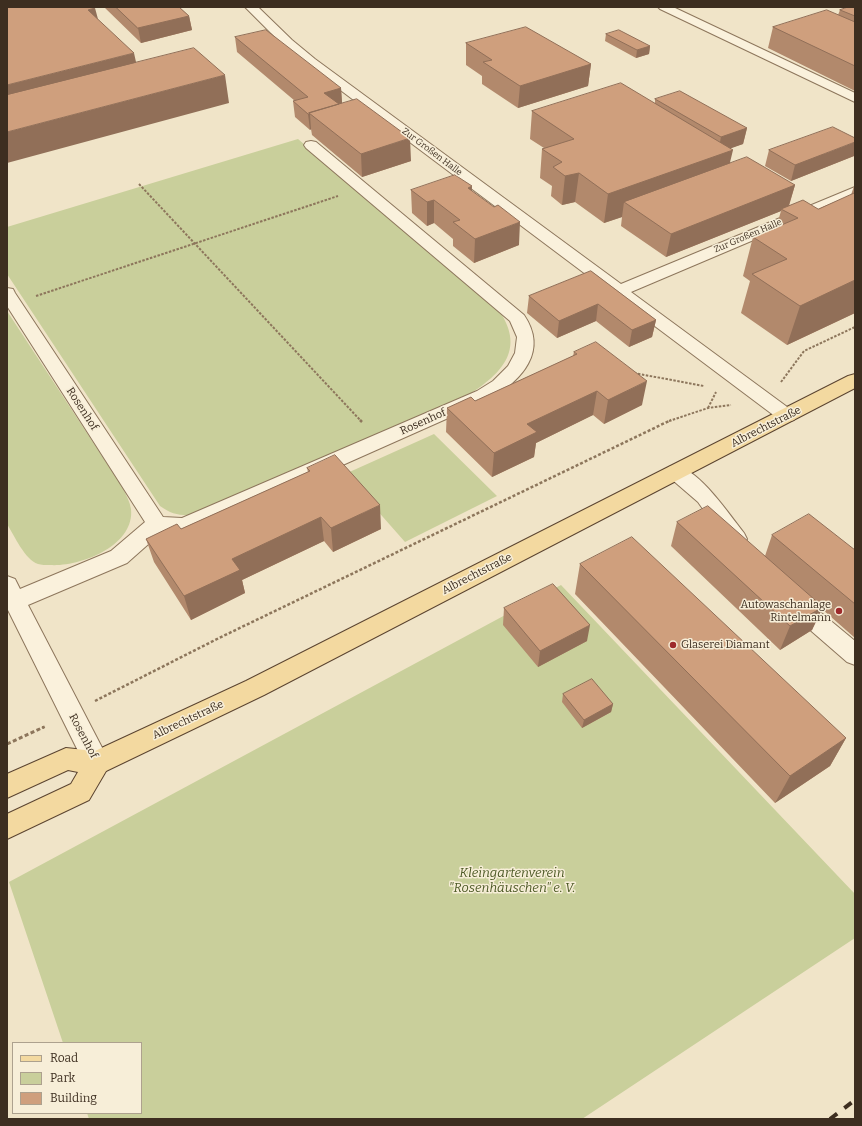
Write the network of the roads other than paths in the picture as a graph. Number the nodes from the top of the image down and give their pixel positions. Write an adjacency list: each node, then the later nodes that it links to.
1 (251, 7): 6 (street, Zur Großen Halle)
2 (664, 7): 3 (street)
3 (855, 98)
4 (312, 145): 11 (street, Rosenhof)
5 (855, 192): 6 (street, Zur Großen Halle)
6 (619, 291): 9 (street, Zur Großen Halle)
7 (10, 298): 11 (street, Rosenhof)
8 (855, 380): 9 (main road, Albrechtstraße)
9 (787, 416): 10 (main road, Albrechtstraße)
10 (676, 472): 12 (street); 16 (main road, Albrechtstraße)
11 (157, 524): 14 (street, Rosenhof)
12 (743, 559)
13 (777, 589): 15 (street)
14 (11, 593): 16 (street, Rosenhof)
15 (855, 655)
16 (97, 763): 17 (main road); 18 (main road)
17 (7, 786)
18 (7, 827)

